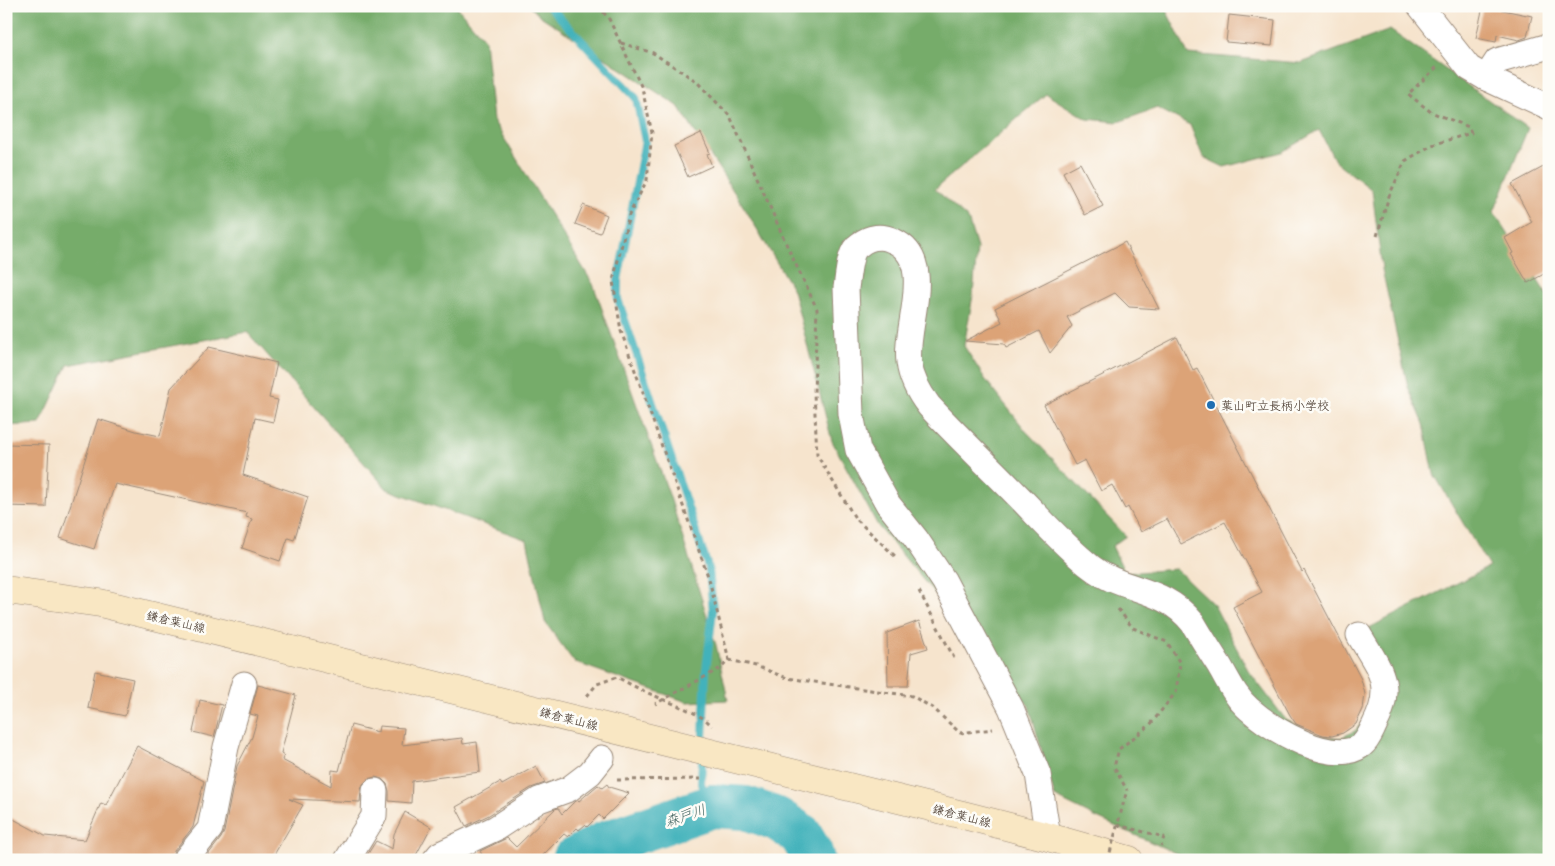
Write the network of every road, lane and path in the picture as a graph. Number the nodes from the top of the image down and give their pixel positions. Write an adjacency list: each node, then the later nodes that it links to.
1 (598, 6): 3 (path)
2 (1420, 6): 5 (street)
3 (621, 44): 9 (path); 14 (path)
4 (1549, 46): 6 (street)
5 (1454, 51): 6 (street); 8 (path)
6 (1486, 78): 7 (street)
7 (1549, 107)
8 (1376, 236)
9 (900, 560)
10 (1111, 579): 13 (street); 21 (street); 25 (path, bridge)
11 (915, 584): 15 (path)
12 (6, 590): 26 (main road, 鎌倉葉山線)
13 (1359, 635)
14 (729, 660): 18 (path); 21 (path)
15 (956, 660)
16 (244, 684): 28 (street)
17 (586, 699): 18 (path)
18 (662, 700): 19 (path); 20 (path)
19 (655, 704)
20 (716, 731)
21 (1021, 735): 26 (street)
22 (596, 765): 23 (path); 30 (street)
23 (702, 778)
24 (375, 791): 29 (street)
25 (1117, 825): 27 (path); 31 (path, bridge)
26 (1048, 837): 32 (main road, 鎌倉葉山線)
27 (1162, 846)
28 (185, 860)
29 (347, 860)
30 (435, 860)
31 (1108, 860)
32 (1129, 860)

